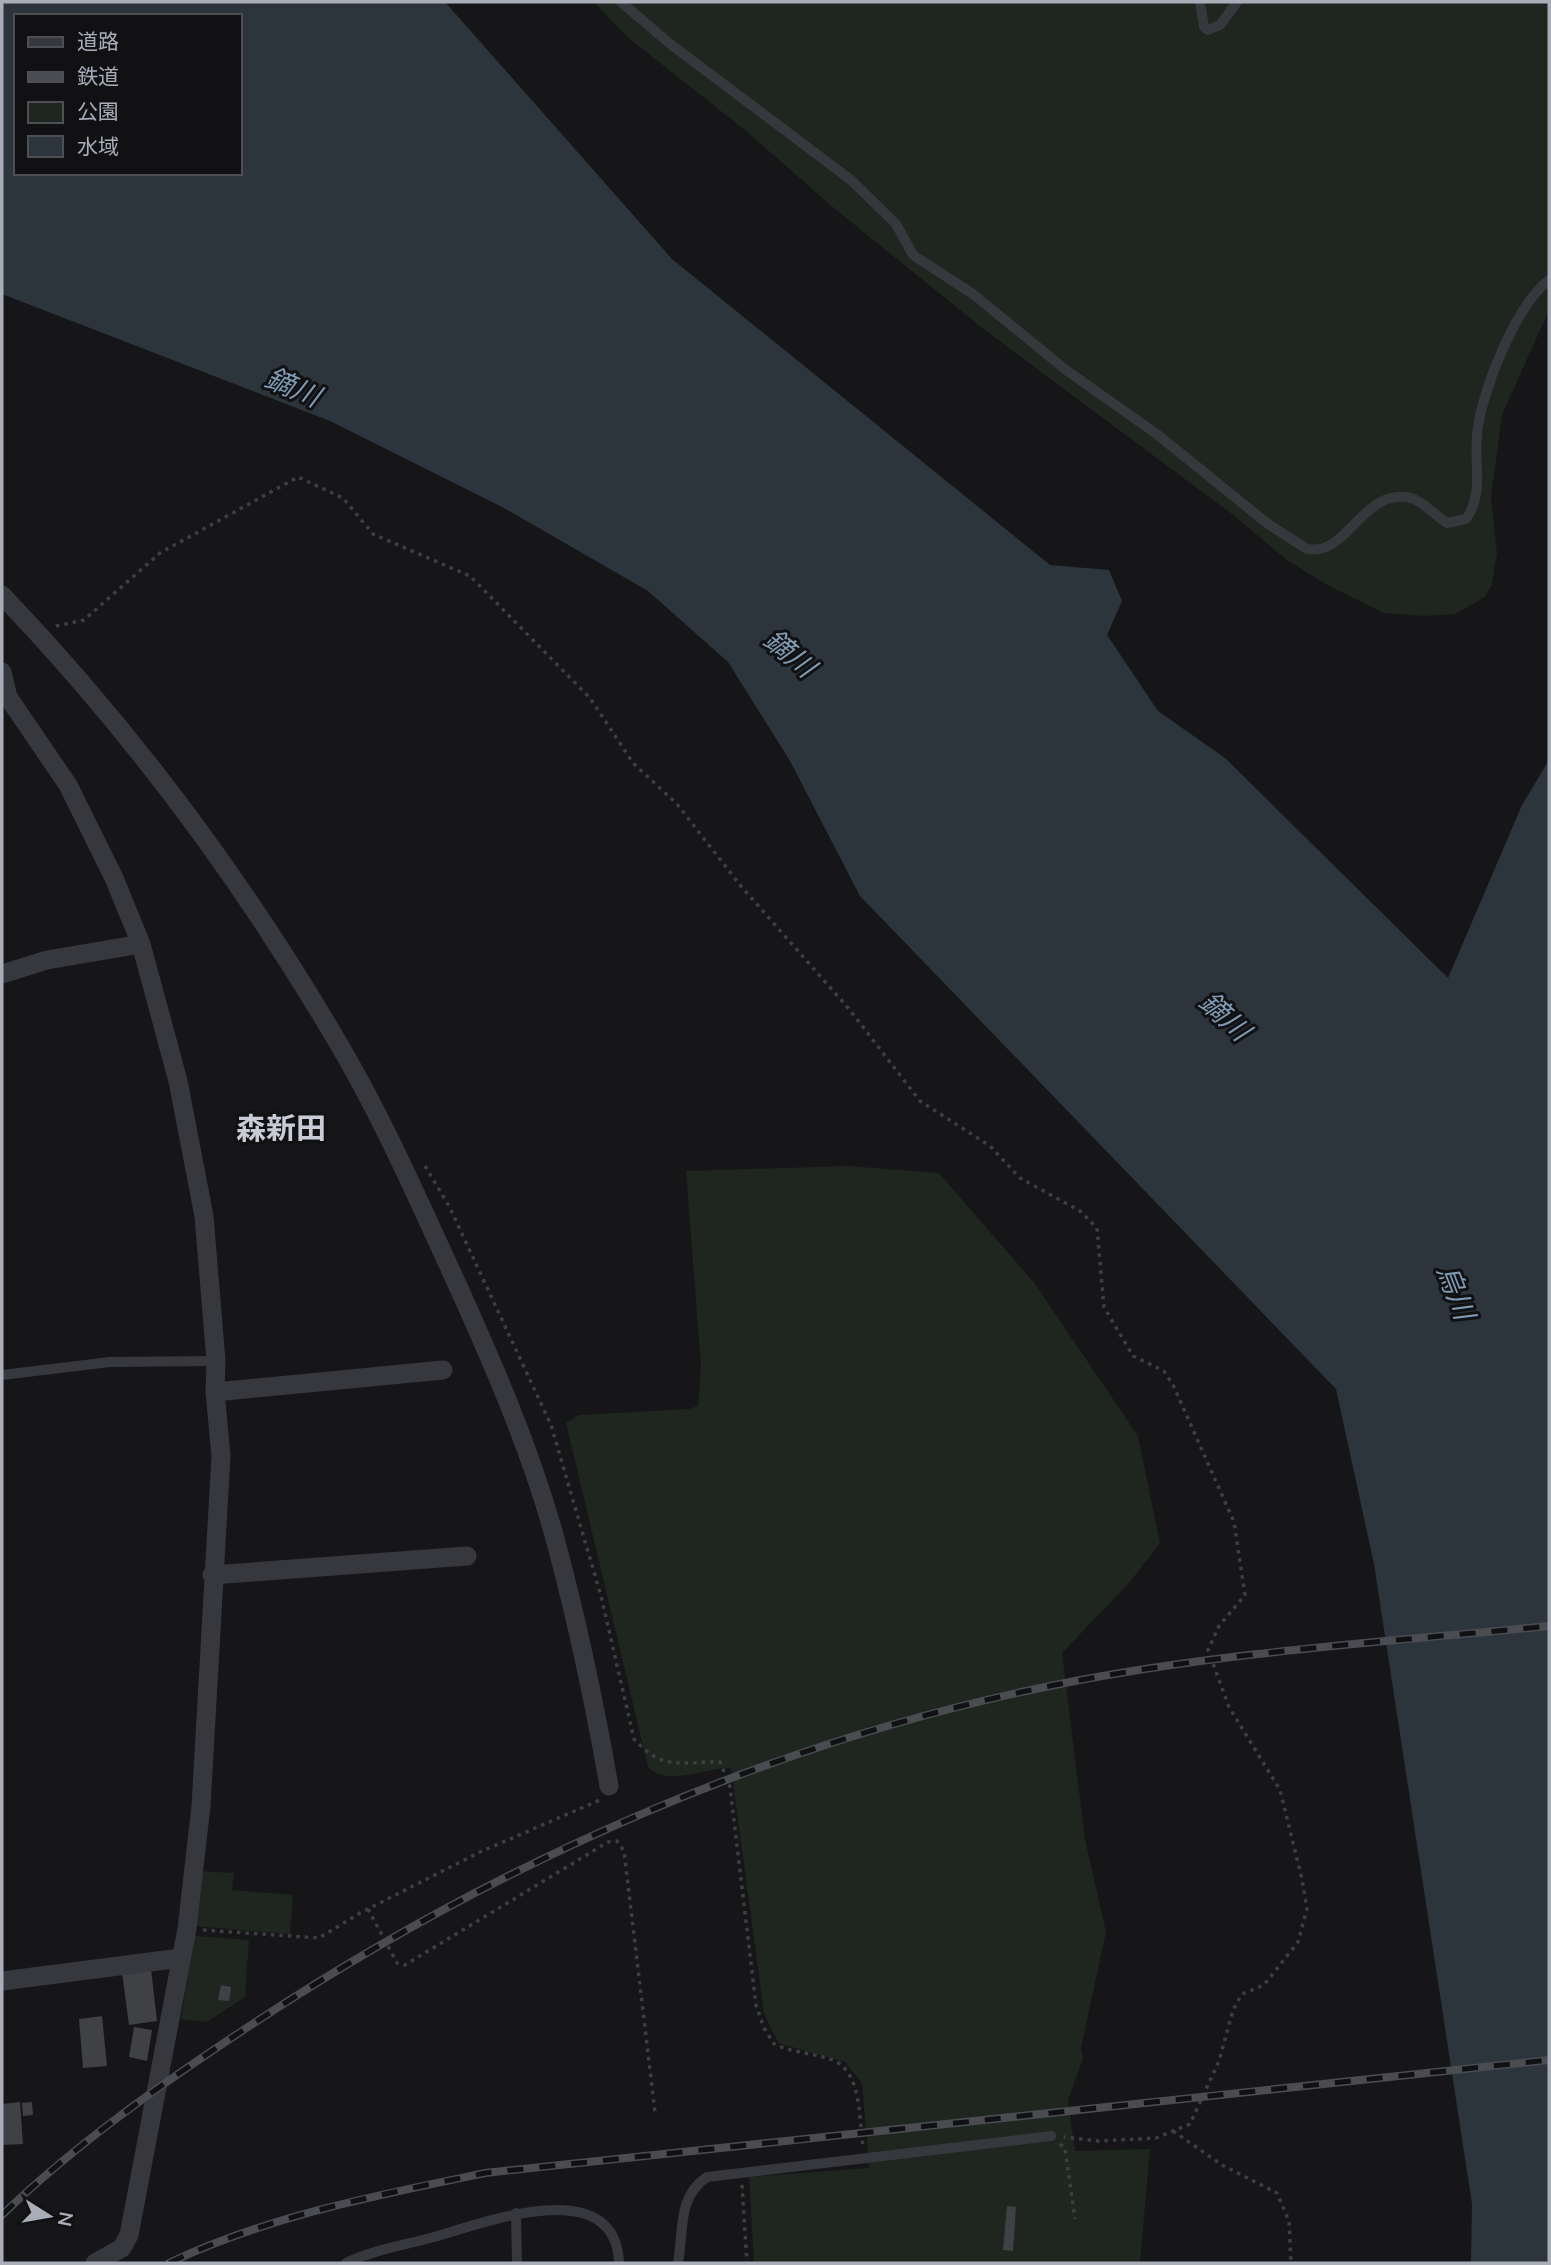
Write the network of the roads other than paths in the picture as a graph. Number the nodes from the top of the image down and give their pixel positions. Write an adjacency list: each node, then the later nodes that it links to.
1 (621, 2): 4 (lane)
2 (1200, 2): 3 (lane)
3 (1237, 2)
4 (1549, 280)
5 (2, 595): 15 (street)
6 (2, 673): 7 (street)
7 (141, 944): 8 (street); 9 (street)
8 (2, 974)
9 (216, 1361): 11 (lane); 12 (street)
10 (443, 1370): 12 (street)
11 (2, 1375)
12 (215, 1392): 14 (street)
13 (467, 1556): 14 (street)
14 (212, 1575): 16 (street)
15 (609, 1786)
16 (181, 1958): 17 (street); 20 (street)
17 (2, 1981)
18 (1051, 2136): 24 (lane)
19 (516, 2213): 21 (lane); 22 (lane); 23 (lane)
20 (94, 2263)
21 (346, 2263)
22 (517, 2263)
23 (619, 2263)
24 (678, 2263)

